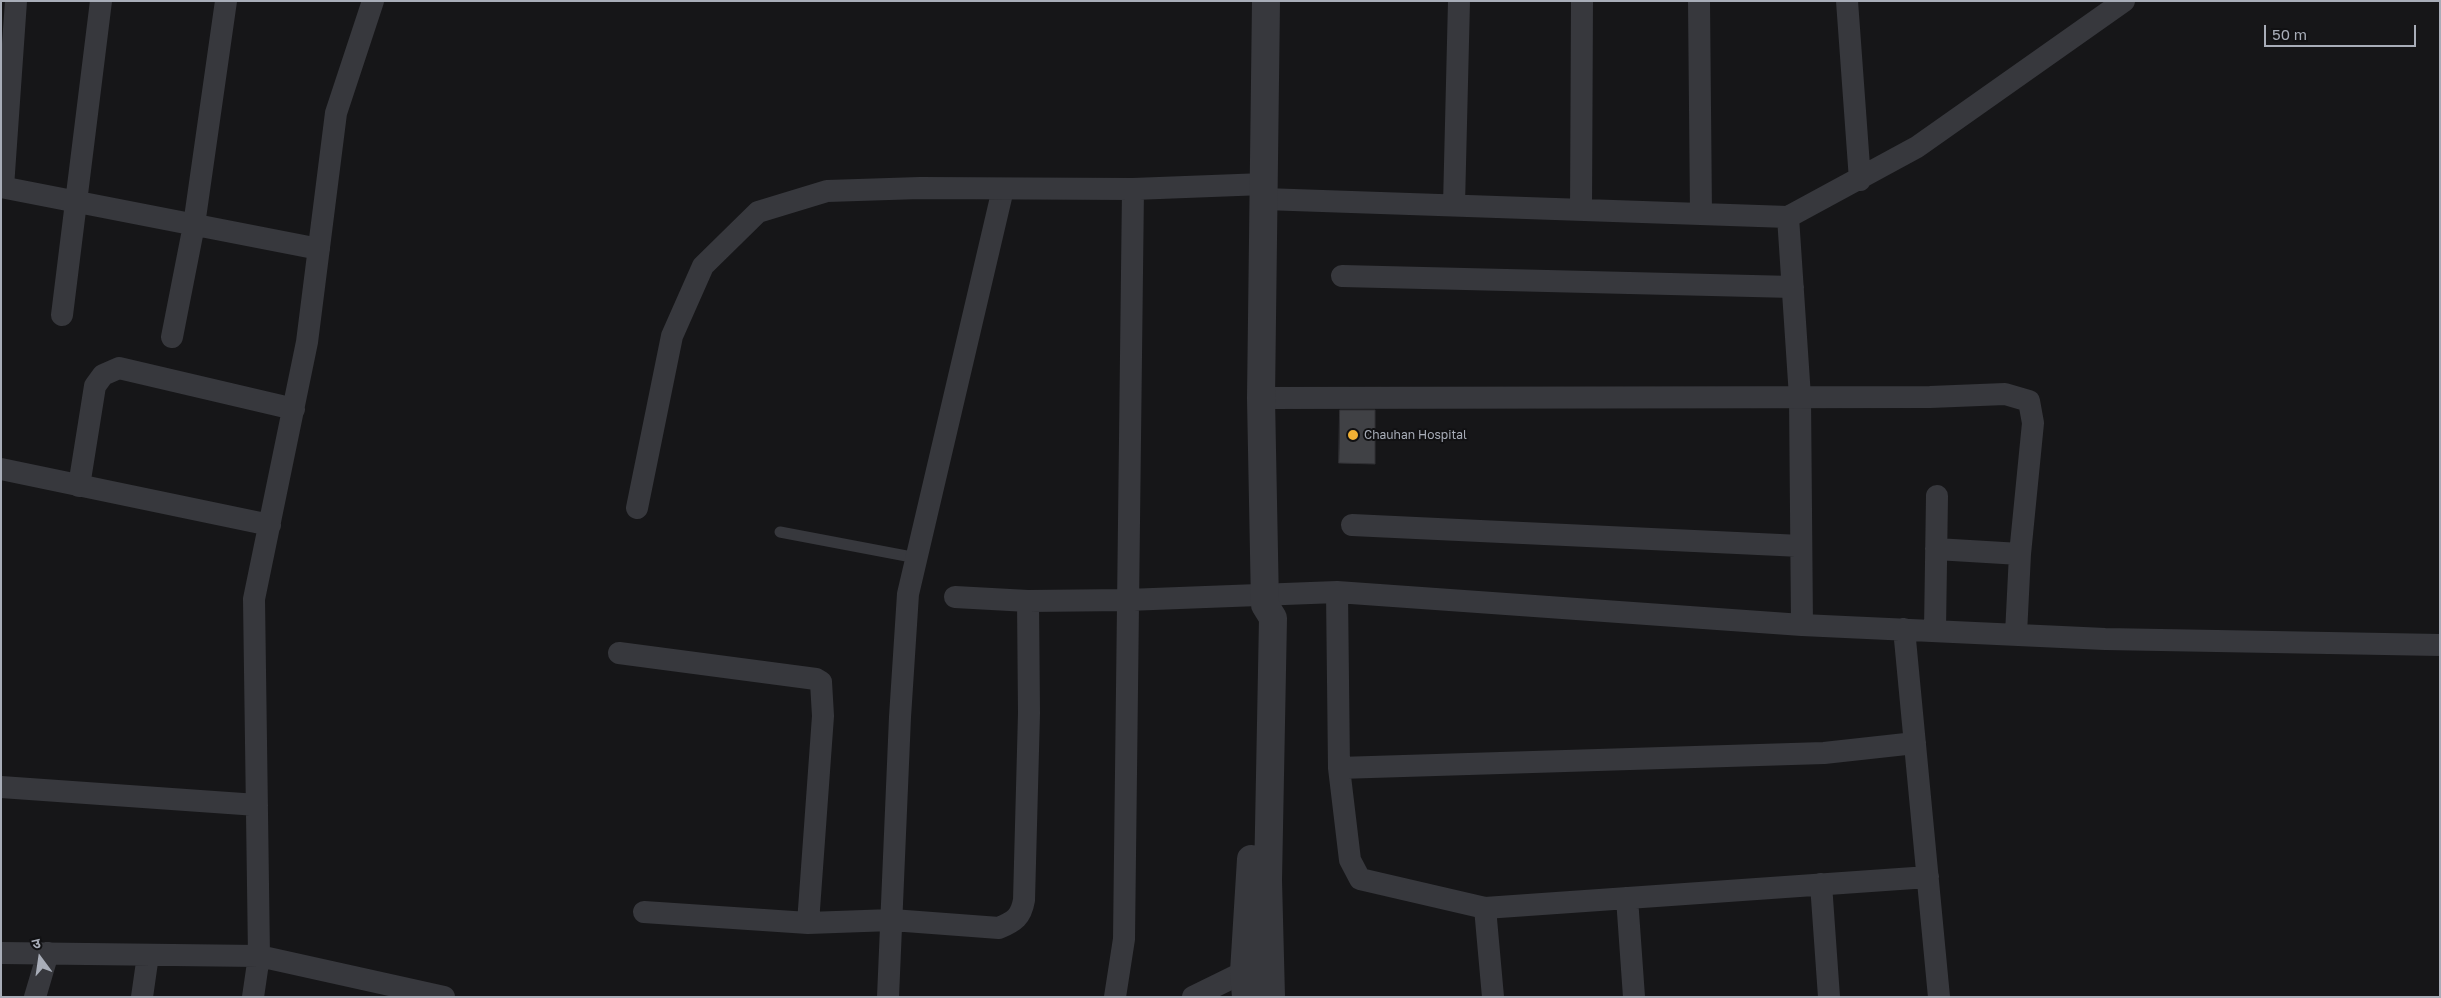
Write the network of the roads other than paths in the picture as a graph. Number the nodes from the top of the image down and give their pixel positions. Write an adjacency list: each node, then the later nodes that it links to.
1 (16, 1): 12 (street)
2 (101, 1): 16 (street)
3 (226, 1): 21 (street)
4 (373, 1): 22 (street)
5 (1266, 1): 15 (street)
6 (1459, 1): 17 (street)
7 (1582, 1): 18 (street)
8 (1699, 1): 19 (street)
9 (1847, 1): 11 (street)
10 (2124, 1): 11 (street)
11 (1860, 180): 20 (street)
12 (2, 187): 16 (street)
13 (1003, 188): 14 (street); 33 (street); 40 (street)
14 (1133, 189): 15 (street); 44 (street)
15 (1264, 191): 17 (street); 28 (street)
16 (76, 202): 21 (street); 25 (street)
17 (1454, 205): 18 (street)
18 (1581, 210): 19 (street)
19 (1701, 214): 20 (street)
20 (1788, 217): 24 (street)
21 (194, 225): 22 (street); 26 (street)
22 (319, 250): 29 (street)
23 (1342, 276): 24 (street)
24 (1793, 287): 27 (street)
25 (62, 315)
26 (172, 337)
27 (1800, 397): 28 (street); 37 (street); 39 (street)
28 (1262, 398): 45 (street)
29 (294, 409): 31 (street); 34 (street)
30 (1, 469): 31 (street)
31 (79, 486): 34 (street)
32 (1937, 496): 38 (street)
33 (637, 508)
34 (270, 525): 55 (street)
35 (1352, 525): 37 (street)
36 (780, 532): 40 (lane)
37 (1801, 546): 46 (street)
38 (1936, 549): 39 (street); 48 (street)
39 (2020, 554): 49 (street)
40 (916, 558): 61 (street)
41 (1337, 592): 45 (street); 46 (street); 53 (street)
42 (955, 597): 43 (street)
43 (1028, 600): 44 (street); 61 (street)
44 (1127, 600): 45 (street); 74 (street)
45 (1265, 600): 67 (street); 76 (street)
46 (1802, 625): 47 (street)
47 (1904, 629): 48 (street); 52 (street)
48 (1935, 630): 49 (street)
49 (2016, 634): 50 (street)
50 (2440, 645)
51 (620, 653): 62 (street)
52 (1915, 743): 53 (street); 56 (street)
53 (1339, 768): 59 (street)
54 (1, 787): 55 (street)
55 (257, 805): 66 (street)
56 (1928, 877): 57 (street); 80 (street)
57 (1822, 884): 58 (street); 79 (street)
58 (1627, 898): 59 (street); 78 (street)
59 (1485, 908): 77 (street)
60 (644, 912): 62 (street)
61 (892, 920): 62 (street); 73 (street)
62 (808, 923)
63 (1, 953): 64 (street)
64 (48, 954): 65 (street); 69 (street)
65 (148, 955): 66 (street); 70 (street)
66 (259, 956): 68 (street); 71 (street)
67 (1245, 985): 75 (street)
68 (372, 989): 72 (street)
69 (35, 997)
70 (142, 997)
71 (253, 997)
72 (444, 997)
73 (888, 997)
74 (1115, 997)
75 (1193, 997)
76 (1271, 997)
77 (1493, 997)
78 (1634, 997)
79 (1829, 997)
80 (1939, 997)

